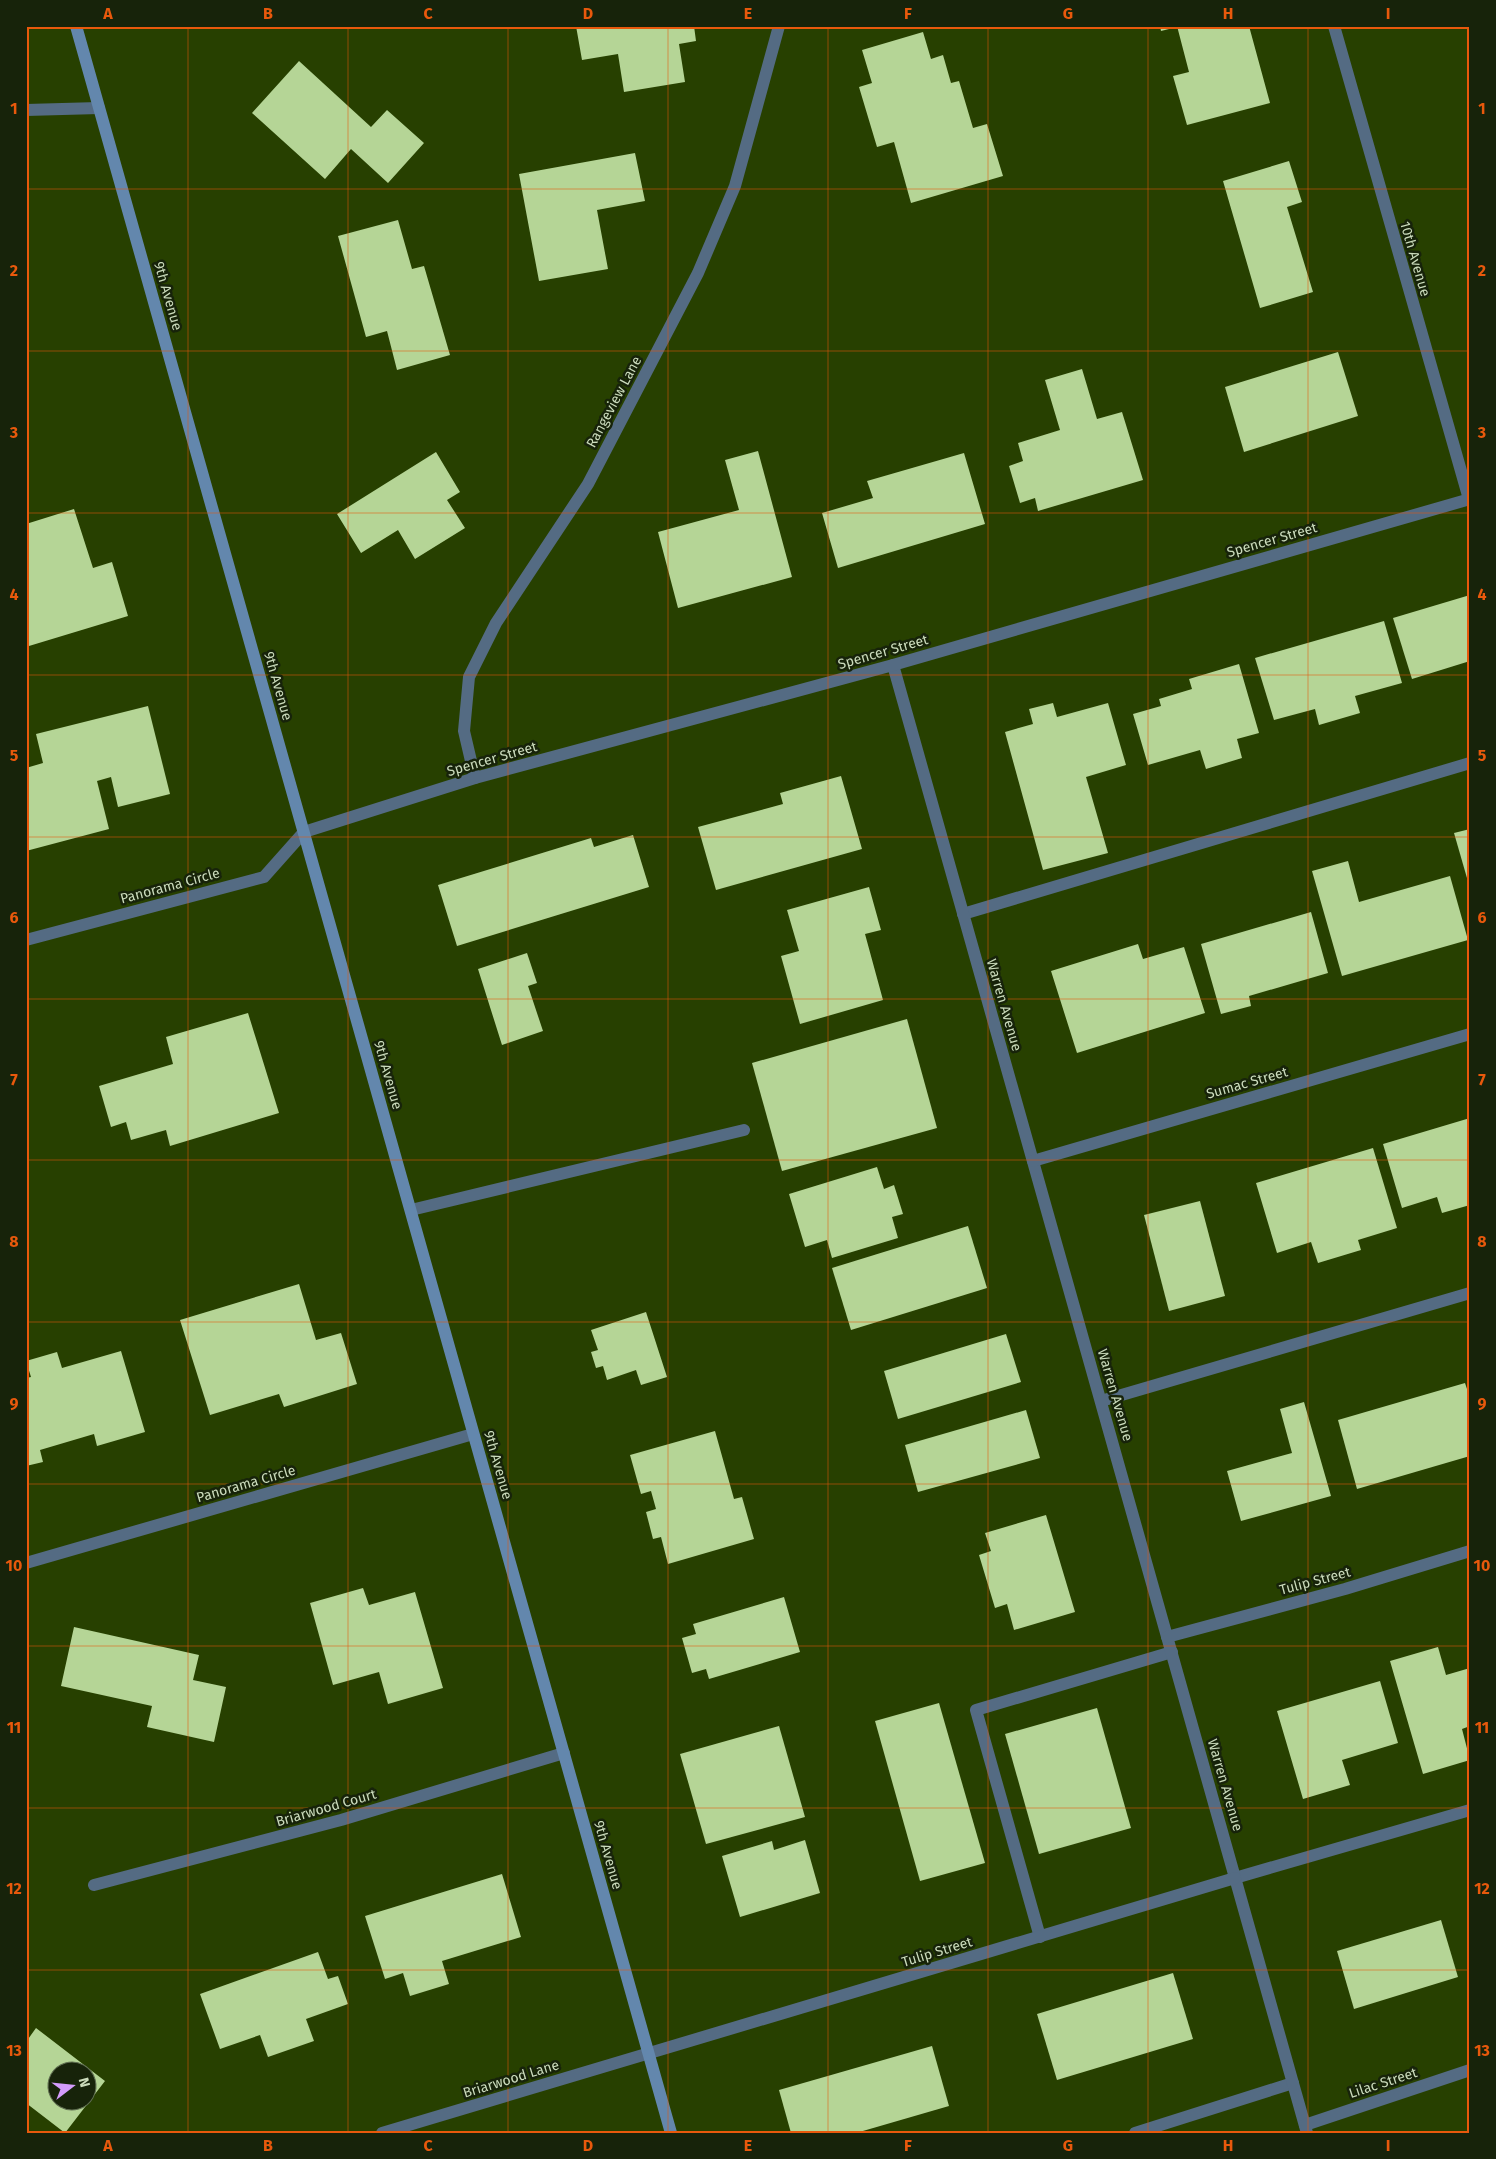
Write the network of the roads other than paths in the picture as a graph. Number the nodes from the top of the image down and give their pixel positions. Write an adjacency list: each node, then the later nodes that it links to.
1 (76, 26): 4 (main road, 9th Avenue)
2 (779, 26): 9 (street, Rangeview Lane)
3 (1334, 26): 6 (street, 10th Avenue)
4 (100, 108): 5 (street); 10 (main road, 9th Avenue)
5 (26, 110)
6 (1469, 499): 7 (street, Spencer Street)
7 (893, 665): 9 (street, Spencer Street); 11 (street, Warren Avenue)
8 (1470, 763): 11 (street)
9 (475, 778): 10 (street, Spencer Street)
10 (304, 832): 12 (street, Panorama Circle); 16 (main road, 9th Avenue)
11 (963, 914): 15 (street, Warren Avenue)
12 (26, 940)
13 (1470, 1034): 15 (street, Sumac Street)
14 (744, 1130): 16 (street)
15 (1033, 1161): 18 (street, Warren Avenue)
16 (411, 1210): 19 (main road, 9th Avenue)
17 (1470, 1293): 18 (street)
18 (1101, 1401): 22 (street, Warren Avenue)
19 (473, 1434): 21 (street, Panorama Circle); 24 (main road, 9th Avenue)
20 (1470, 1552): 22 (street, Tulip Street)
21 (26, 1563)
22 (1167, 1637): 23 (street, Warren Avenue)
23 (1172, 1652): 26 (street, Warren Avenue); 28 (street)
24 (564, 1753): 27 (street, Briarwood Court); 29 (main road, 9th Avenue)
25 (1470, 1810): 26 (street, Tulip Street)
26 (1235, 1878): 28 (street, Tulip Street); 31 (street, Warren Avenue)
27 (94, 1885)
28 (1040, 1937): 29 (street, Tulip Street)
29 (648, 2053): 33 (street, Briarwood Lane); 34 (main road, 9th Avenue)
30 (1470, 2070): 32 (street, Lilac Street)
31 (1293, 2083): 32 (street, Warren Avenue); 35 (street)
32 (1306, 2129)
33 (382, 2133)
34 (671, 2133)
35 (1135, 2133)

